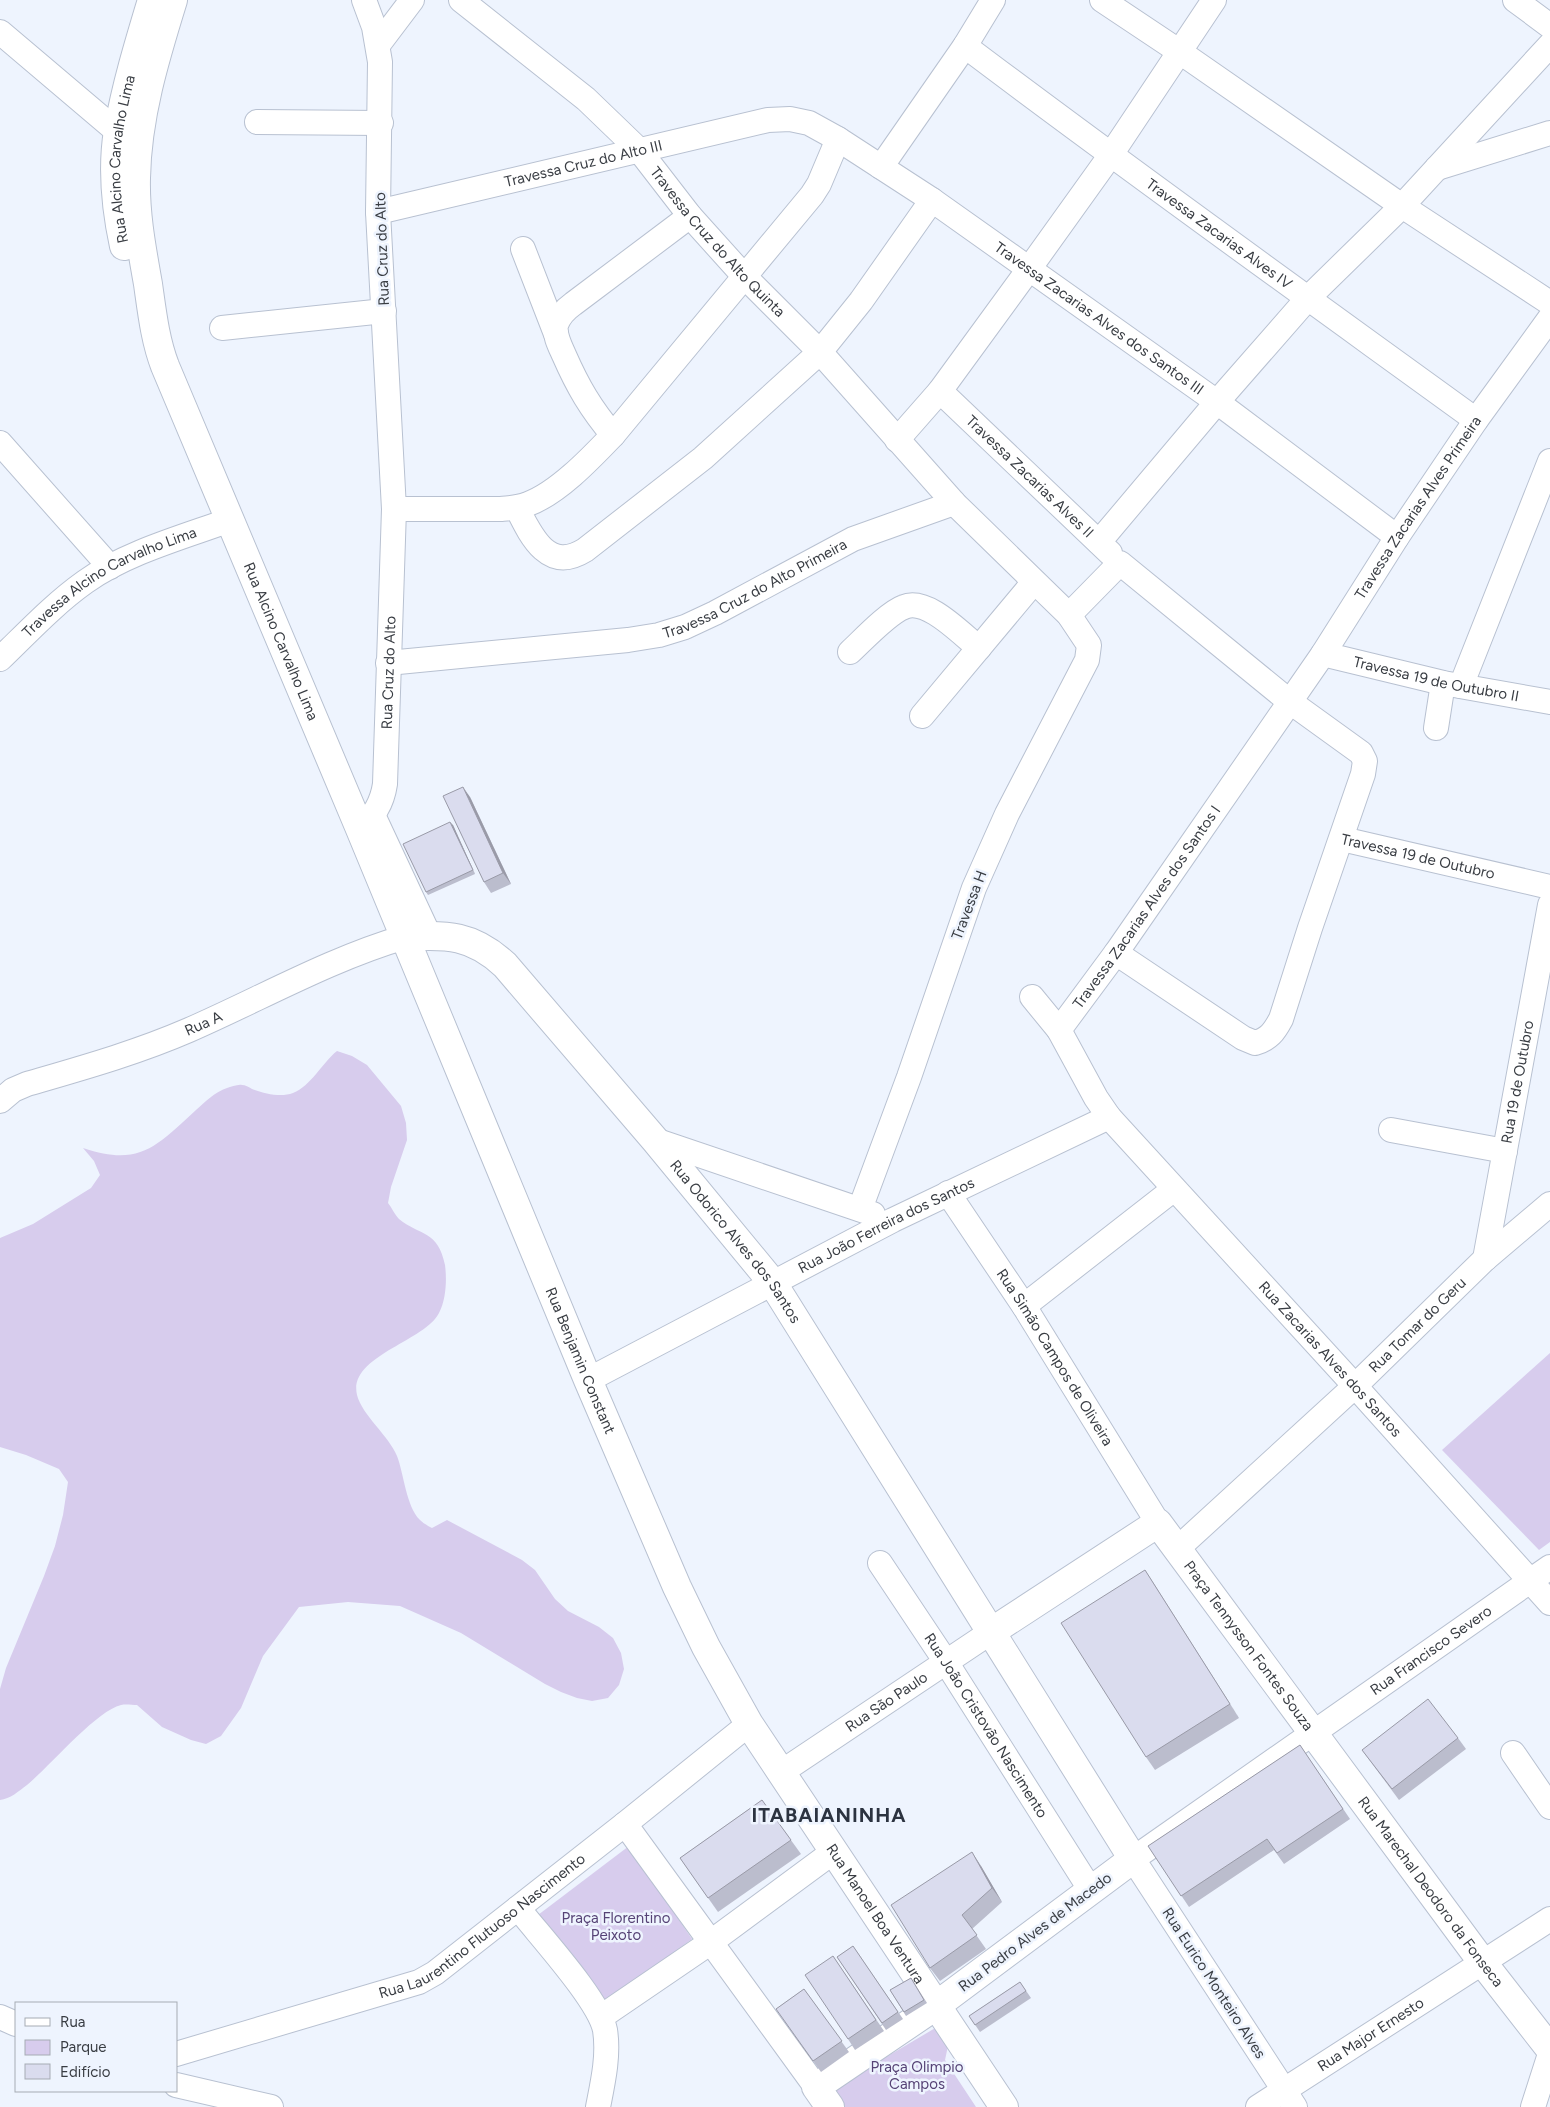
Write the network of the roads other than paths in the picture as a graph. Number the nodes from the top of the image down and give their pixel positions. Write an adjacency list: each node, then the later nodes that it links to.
1 (152, 0): 19 (main road, Rua Alcino Carvalho Lima)
2 (172, 0): 39 (main road, Rua Alcino Carvalho Lima)
3 (364, 0): 12 (street, Rua Cruz do Alto)
4 (412, 0): 12 (street)
5 (461, 0): 22 (street, Travessa Cruz do Alto Quinta)
6 (994, 0): 14 (street)
7 (1102, 0): 15 (street)
8 (1214, 0): 15 (street)
9 (1515, 0): 10 (street)
10 (1550, 26)
11 (0, 32): 19 (street)
12 (378, 45): 18 (street, Rua Cruz do Alto)
13 (1550, 45): 25 (street)
14 (965, 46): 23 (street, Travessa Zacarias Alves IV); 24 (street)
15 (1180, 52): 23 (street); 27 (street)
16 (790, 118): 21 (street, Travessa Zacarias Alves dos Santos III); 22 (street, Travessa Cruz do Alto III)
17 (257, 122): 18 (street)
18 (381, 123): 28 (street, Rua Cruz do Alto)
19 (118, 132): 39 (main road, Rua Alcino Carvalho Lima)
20 (1550, 133): 25 (street)
21 (838, 139): 24 (street, Travessa Zacarias Alves dos Santos III); 32 (street)
22 (639, 150): 28 (street, Travessa Cruz do Alto III); 29 (street, Travessa Cruz do Alto Quinta)
23 (1110, 156): 31 (street); 33 (street, Travessa Zacarias Alves IV)
24 (881, 167): 26 (street, Travessa Zacarias Alves dos Santos III)
25 (1436, 168): 27 (street)
26 (932, 200): 31 (street, Travessa Zacarias Alves dos Santos III); 40 (street)
27 (1402, 206): 33 (street); 34 (street)
28 (378, 212): 35 (street, Rua Cruz do Alto)
29 (690, 216): 32 (street, Travessa Cruz do Alto Quinta); 38 (street)
30 (523, 250): 38 (street)
31 (1029, 269): 41 (street); 42 (street, Travessa Zacarias Alves dos Santos III)
32 (744, 276): 40 (street, Travessa Cruz do Alto Quinta); 44 (street)
33 (1308, 298): 42 (street); 43 (street, Travessa Zacarias Alves IV)
34 (1550, 303)
35 (384, 311): 37 (street); 50 (street, Rua Cruz do Alto)
36 (1550, 318): 43 (street, Travessa Zacarias Alves Primeira)
37 (222, 328)
38 (556, 334): 44 (street)
39 (157, 346): 51 (main road, Rua Alcino Carvalho Lima)
40 (820, 352): 45 (street, Travessa Cruz do Alto Quinta); 49 (street)
41 (940, 391): 45 (street); 53 (street, Travessa Zacarias Alves II)
42 (1217, 402): 52 (street, Travessa Zacarias Alves dos Santos III); 53 (street)
43 (1476, 420): 52 (street, Travessa Zacarias Alves Primeira)
44 (613, 435): 49 (street)
45 (897, 440): 48 (street, Travessa Cruz do Alto Quinta)
46 (0, 442): 55 (street)
47 (1550, 461): 63 (street)
48 (954, 503): 56 (street); 62 (street, Travessa Cruz do Alto Primeira)
49 (517, 508): 50 (street)
50 (394, 509): 62 (street, Rua Cruz do Alto)
51 (230, 520): 55 (street, Travessa Alcino Carvalho Lima); 68 (main road, Rua Alcino Carvalho Lima)
52 (1397, 537): 60 (street, Travessa Zacarias Alves Primeira)
53 (1099, 542): 54 (street, Travessa Zacarias Alves II)
54 (1120, 563): 57 (street); 64 (street, Travessa Zacarias Alves II)
55 (110, 567): 61 (street, Travessa Alcino Carvalho Lima)
56 (1034, 582): 57 (street); 58 (street)
57 (1069, 616): 84 (street, Travessa H)
58 (979, 648): 59 (street); 66 (street)
59 (850, 652)
60 (1323, 654): 63 (street, Travessa 19 de Outubro II); 64 (street, Travessa Zacarias Alves Primeira)
61 (0, 659)
62 (388, 664): 68 (street, Rua Cruz do Alto)
63 (1452, 684): 65 (street, Travessa 19 de Outubro II); 67 (street)
64 (1289, 701): 69 (street, Travessa 19 de Outubro); 73 (street, Travessa Zacarias Alves dos Santos I)
65 (1550, 702)
66 (922, 716)
67 (1436, 728)
68 (367, 822): 72 (main road, Rua Alcino Carvalho Lima)
69 (1342, 839): 70 (street, Travessa 19 de Outubro); 73 (street)
70 (1550, 888)
71 (1550, 905): 80 (street, Rua 19 de Outubro)
72 (417, 936): 76 (street, Rua A); 79 (main road, Rua Odorico Alves dos Santos); 89 (main road, Rua Benjamin Constant)
73 (1116, 953): 75 (street, Travessa Zacarias Alves dos Santos I)
74 (1032, 997): 75 (street)
75 (1059, 1030): 77 (street)
76 (0, 1101)
77 (1109, 1117): 81 (street, Rua Zacarias Alves dos Santos); 82 (street, Rua João Ferreira dos Santos)
78 (1390, 1130): 80 (street)
79 (655, 1140): 84 (street); 87 (main road, Rua Odorico Alves dos Santos)
80 (1505, 1151): 86 (street, Rua 19 de Outubro)
81 (1174, 1189): 88 (street); 90 (street, Rua Zacarias Alves dos Santos)
82 (948, 1193): 85 (street, Rua João Ferreira dos Santos); 88 (street, Rua Simão Campos de Oliveira)
83 (1550, 1204): 86 (street, Rua Tomar do Geru)
84 (860, 1209): 85 (street)
85 (893, 1220): 87 (street, Rua João Ferreira dos Santos)
86 (1485, 1259): 90 (street, Rua Tomar do Geru)
87 (772, 1282): 89 (street, Rua João Ferreira dos Santos); 97 (main road, Rua Odorico Alves dos Santos)
88 (1024, 1306): 91 (street, Rua Simão Campos de Oliveira)
89 (588, 1380): 99 (main road, Rua Benjamin Constant)
90 (1355, 1386): 92 (street, Rua Tomar do Geru); 95 (street, Rua Zacarias Alves dos Santos)
91 (1158, 1524): 92 (main road, Praça Tennysson Fontes Souza); 97 (main road)
92 (1176, 1550): 100 (main road, Praça Tennysson Fontes Souza)
93 (880, 1562): 98 (street, Rua João Cristovão Nascimento)
94 (1550, 1567): 95 (street, Rua Francisco Severo)
95 (1531, 1581): 96 (street, Rua Zacarias Alves dos Santos); 100 (street, Rua Francisco Severo)
96 (1550, 1603)
97 (991, 1632): 98 (street, Rua São Paulo); 106 (main road)
98 (946, 1662): 102 (street, Rua São Paulo); 107 (street, Rua João Cristovão Nascimento)
99 (749, 1724): 102 (main road, Rua Benjamin Constant); 104 (street, Rua Laurentino Flutuoso Nascimento)
100 (1312, 1733): 106 (street, Praça Tennysson Fontes Souza); 111 (main road, Rua Marechal Deodoro da Fonseca)
101 (1513, 1753): 103 (street)
102 (780, 1772): 105 (main road, Rua Manoel Boa Ventura)
103 (1550, 1807)
104 (625, 1824): 108 (street, Rua Laurentino Flutuoso Nascimento); 110 (street)
105 (833, 1852): 110 (street); 112 (main road, Rua Manoel Boa Ventura)
106 (1134, 1859): 107 (main road, Rua Pedro Alves de Macedo); 121 (street, Rua Eurico Monteiro Alves)
107 (1090, 1889): 112 (main road, Rua Pedro Alves de Macedo)
108 (518, 1908): 114 (street); 117 (street, Rua Laurentino Flutuoso Nascimento)
109 (1550, 1919): 111 (street, Rua Major Ernesto)
110 (711, 1942): 114 (street); 120 (street)
111 (1483, 1962): 116 (main road, Rua Marechal Deodoro da Fonseca); 121 (street, Rua Major Ernesto)
112 (937, 2005): 120 (main road); 124 (main road)
113 (0, 2017): 115 (street)
114 (601, 2017): 123 (street)
115 (15, 2024)
116 (1550, 2049)
117 (178, 2053)
118 (1550, 2054): 126 (street)
119 (178, 2085): 122 (street)
120 (823, 2097)
121 (1290, 2098): 125 (street, Rua Major Ernesto)
122 (271, 2107)
123 (598, 2107)
124 (1004, 2107)
125 (1258, 2107)
126 (1533, 2107)

